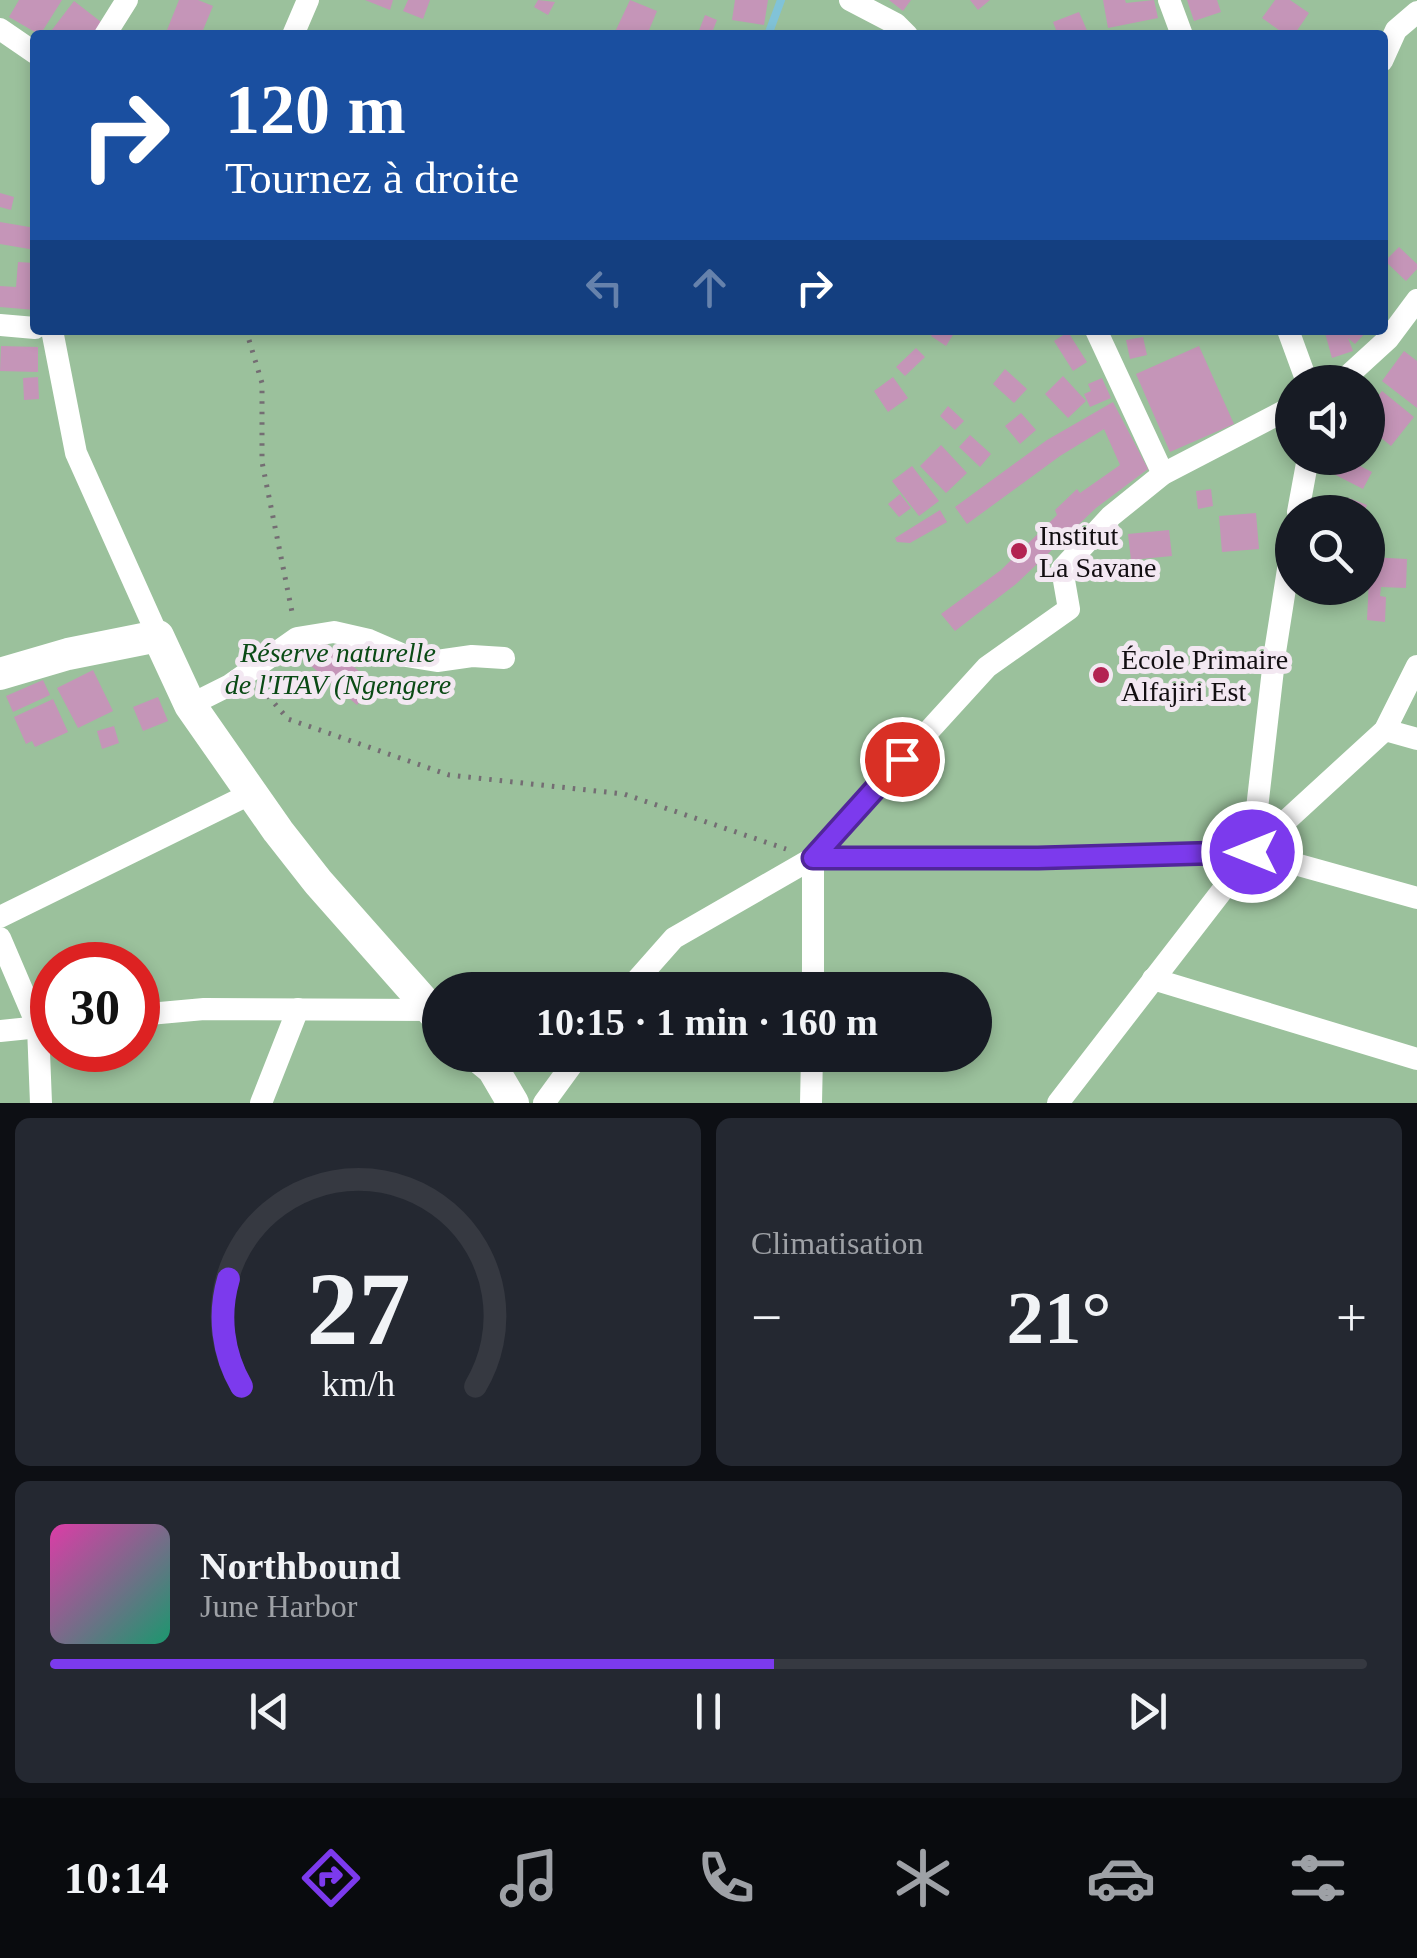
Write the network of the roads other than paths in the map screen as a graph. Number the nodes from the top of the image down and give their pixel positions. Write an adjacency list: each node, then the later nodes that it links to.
1 (127, 0): 7 (street)
2 (308, 0): 8 (street)
3 (850, 0): 9 (street)
4 (1169, 0): 10 (street)
5 (1407, 12): 11 (street)
6 (0, 29): 12 (street)
7 (109, 30)
8 (295, 30)
9 (902, 30)
10 (1180, 30)
11 (1388, 48)
12 (30, 50)
13 (1414, 310): 20 (street)
14 (0, 325): 15 (street)
15 (30, 328)
16 (53, 335): 24 (street)
17 (1098, 335): 22 (street)
18 (1290, 335): 19 (street)
19 (1301, 365)
20 (1360, 365)
21 (1275, 416): 22 (street)
22 (1163, 474): 33 (street)
23 (1282, 605): 32 (street)
24 (158, 636): 27 (street); 28 (street)
25 (504, 658): 28 (street)
26 (1417, 666): 29 (street)
27 (0, 674)
28 (190, 706): 31 (street)
29 (1385, 730): 30 (street); 32 (street)
30 (1417, 739)
31 (252, 793): 35 (street); 41 (street)
32 (1252, 852): 33 (street); 34 (street); 39 (street)
33 (813, 858): 37 (street); 38 (street)
34 (1417, 898)
35 (0, 917)
36 (0, 938): 40 (street)
37 (644, 972)
38 (813, 972)
39 (1152, 979): 47 (street); 57 (street)
40 (30, 997)
41 (422, 999)
42 (298, 1009): 43 (street); 44 (street); 53 (street)
43 (160, 1013)
44 (422, 1014)
45 (30, 1028): 46 (street)
46 (0, 1031)
47 (1417, 1059)
48 (43, 1072): 52 (street)
49 (495, 1072): 54 (street)
50 (567, 1072): 55 (street)
51 (812, 1072): 56 (street)
52 (41, 1103)
53 (261, 1103)
54 (513, 1103)
55 (544, 1103)
56 (811, 1103)
57 (1058, 1103)

